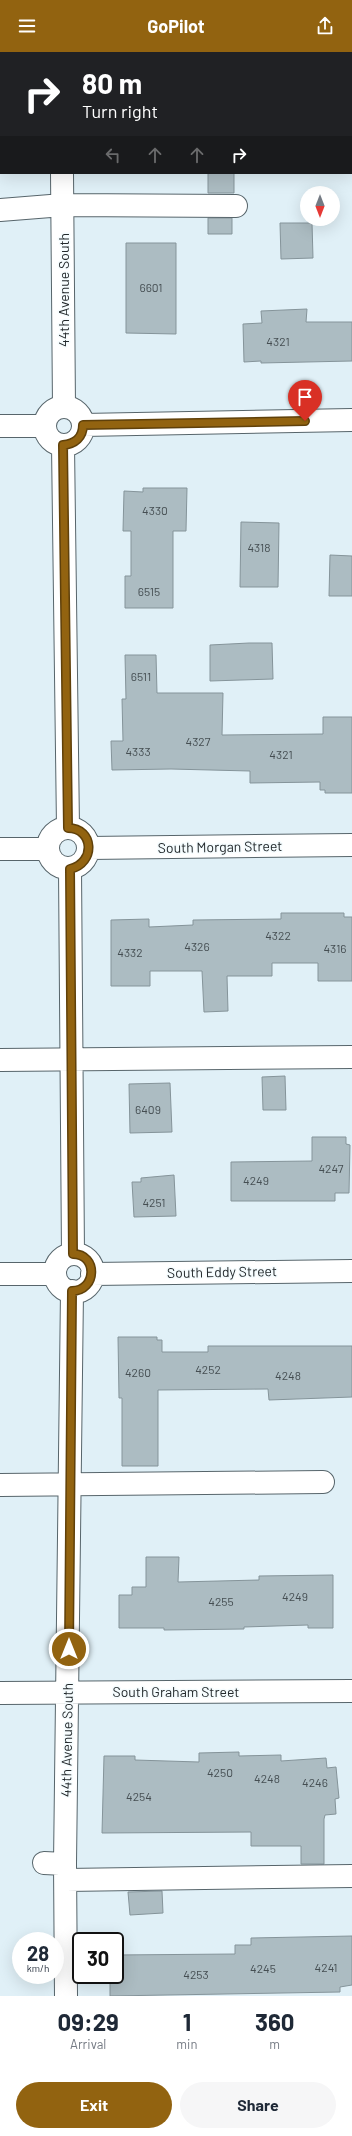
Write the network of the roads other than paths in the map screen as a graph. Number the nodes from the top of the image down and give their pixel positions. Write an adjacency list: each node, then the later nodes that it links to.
1 (62, 174): 2 (street, 44th Avenue South)
2 (63, 205): 3 (street); 4 (street); 5 (street, 44th Avenue South)
3 (236, 206)
4 (0, 210)
5 (64, 406): 7 (street); 9 (street)
6 (352, 420): 7 (street)
7 (83, 425): 10 (street)
8 (0, 426): 9 (street)
9 (45, 426): 10 (street)
10 (63, 445): 11 (street)
11 (68, 828): 13 (street); 15 (street)
12 (352, 845): 13 (street, South Morgan Street)
13 (89, 848): 16 (street)
14 (0, 849): 15 (street)
15 (48, 849): 16 (street)
16 (70, 869): 19 (street)
17 (352, 1057): 19 (street)
18 (0, 1060): 19 (street)
19 (70, 1060): 20 (street)
20 (73, 1254): 23 (street); 24 (street)
21 (352, 1271): 24 (street, South Eddy Street)
22 (0, 1274): 23 (street)
23 (55, 1274): 25 (street)
24 (92, 1274): 25 (street)
25 (72, 1291): 27 (street, 44th Avenue South)
26 (323, 1482): 27 (street)
27 (70, 1484): 28 (street); 30 (street, 44th Avenue South)
28 (0, 1485)
29 (352, 1691): 30 (street, South Graham Street)
30 (68, 1692): 31 (street, South Graham Street); 32 (street, 44th Avenue South)
31 (0, 1693)
32 (59, 1869): 33 (street); 34 (street, 44th Avenue South)
33 (352, 1876)
34 (66, 1996)

